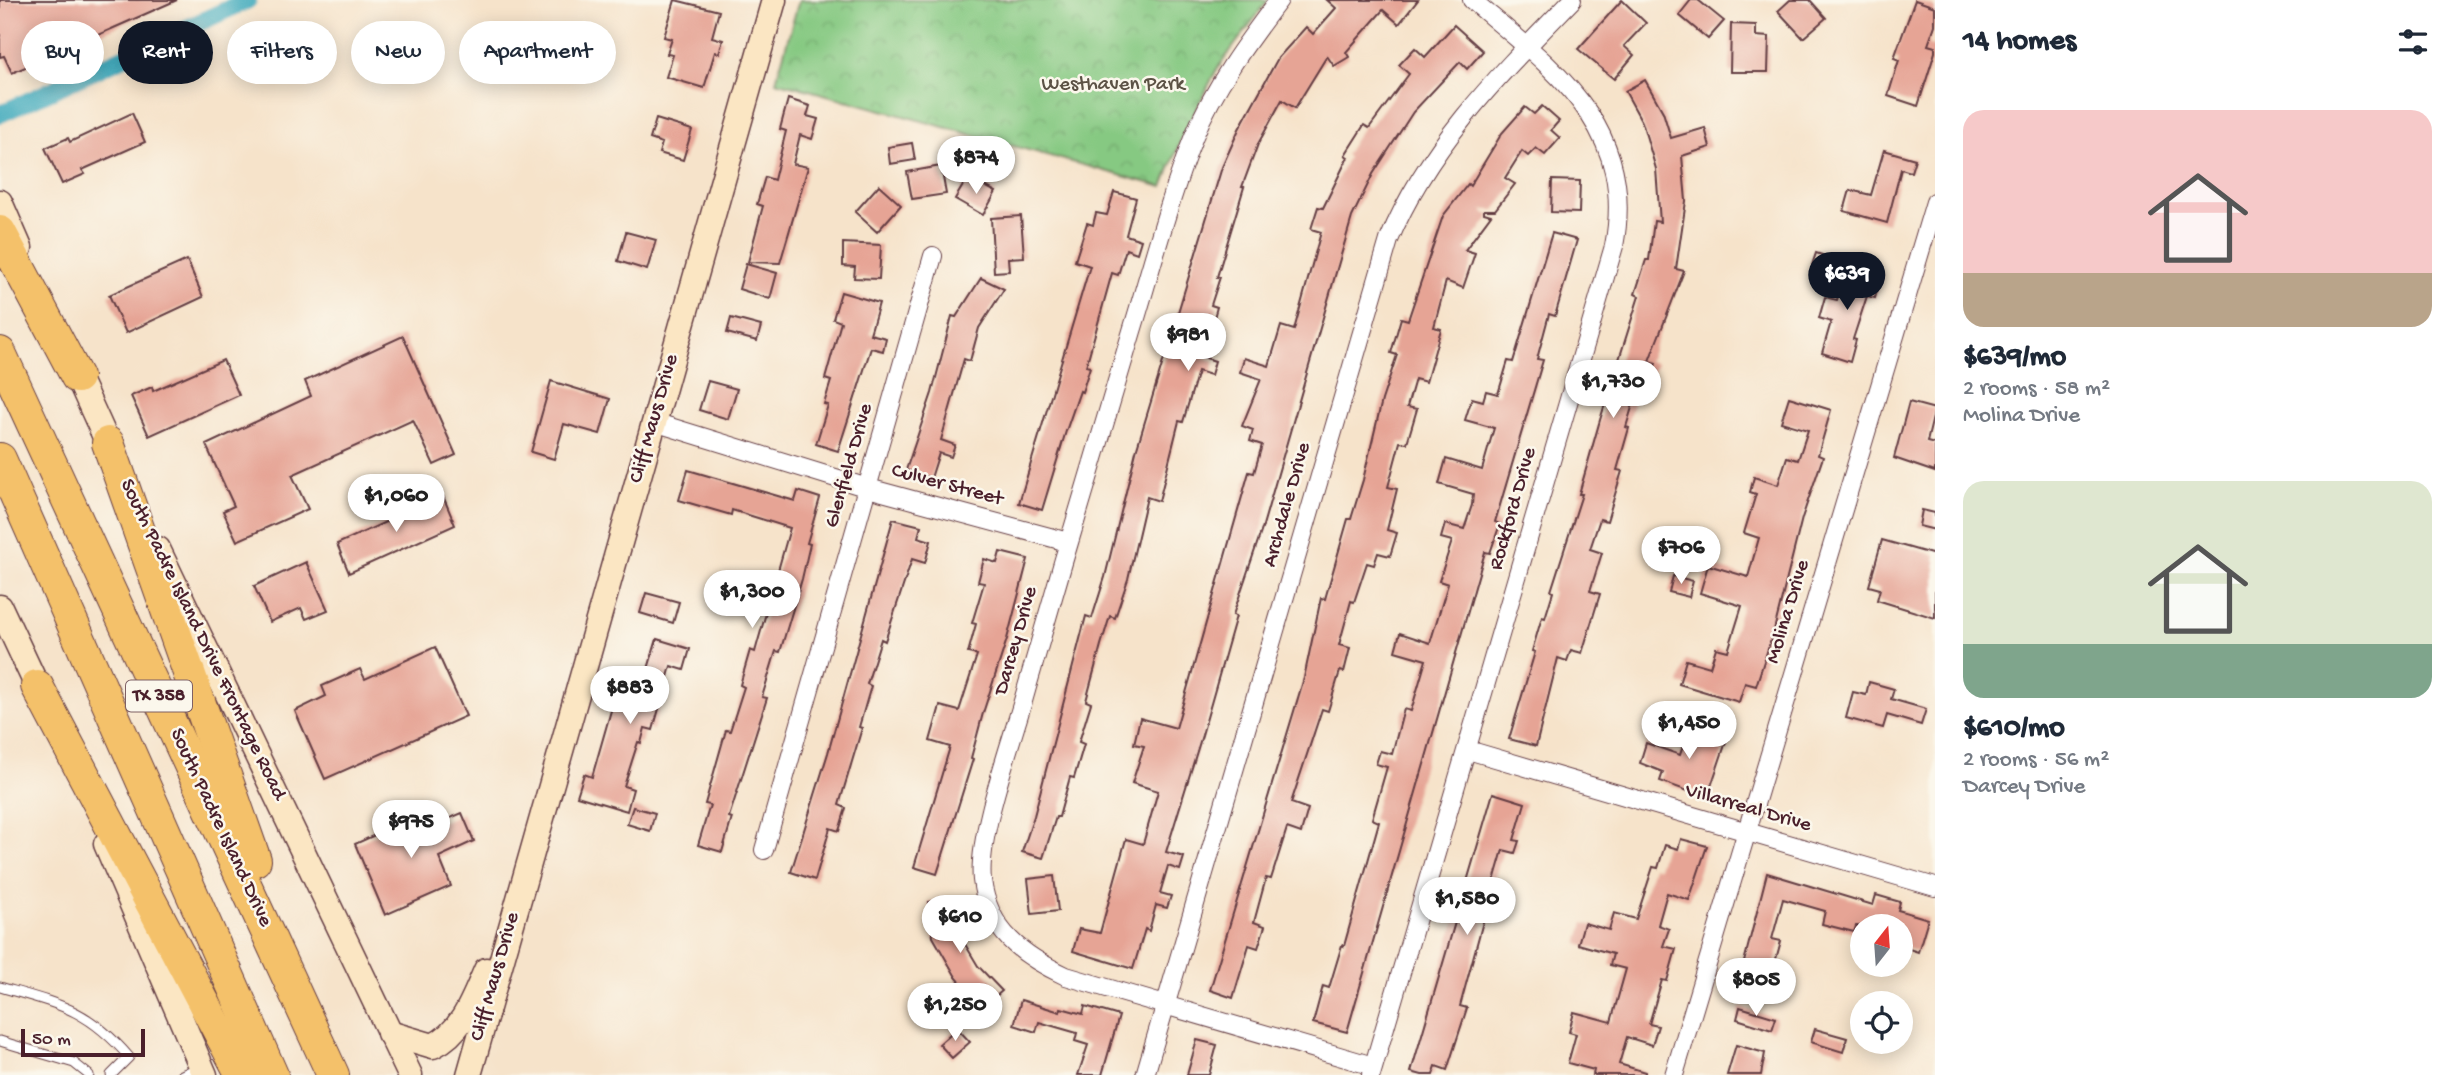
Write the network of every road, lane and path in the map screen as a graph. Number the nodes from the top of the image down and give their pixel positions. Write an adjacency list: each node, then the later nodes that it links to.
1 (775, 0): 12 (main road, Cliff Maus Drive)
2 (1279, 0): 16 (street, Darcey Drive)
3 (1472, 0): 5 (street, Rockford Drive)
4 (1572, 0): 5 (street, Archdale Drive)
5 (1527, 47): 19 (street, Rockford Drive); 25 (street, Archdale Drive)
6 (0, 202): 11 (main road, South Padre Island Drive Frontage Road)
7 (1935, 202): 20 (street, Molina Drive)
8 (0, 232): 11 (highway)
9 (933, 256): 15 (street, Glenfield Drive)
10 (0, 353): 27 (highway, South Padre Island Drive / TX 358)
11 (77, 377): 13 (main road, South Padre Island Drive Frontage Road)
12 (654, 422): 15 (street, Culver Street); 21 (main road, Cliff Maus Drive)
13 (107, 443): 26 (main road, South Padre Island Drive Frontage Road); 27 (highway)
14 (0, 459): 34 (highway, TX 358)
15 (868, 488): 16 (street, Culver Street); 22 (street, Glenfield Drive)
16 (1068, 542): 25 (street, Darcey Drive)
17 (0, 607): 18 (main road)
18 (37, 686): 30 (main road); 33 (highway)
19 (1468, 750): 20 (street, Villarreal Drive); 29 (street, Rockford Drive)
20 (1746, 832): 23 (street, Villarreal Drive); 39 (street, Molina Drive)
21 (535, 838): 26 (main road, Cliff Maus Drive); 37 (main road, Cliff Maus Drive)
22 (764, 850)
23 (1935, 887)
24 (0, 988): 32 (lane)
25 (1167, 1005): 29 (street, Darcey Drive); 38 (street, Archdale Drive)
26 (389, 1033): 36 (main road, South Padre Island Drive Frontage Road)
27 (318, 1039): 35 (highway, South Padre Island Drive / TX 358)
28 (0, 1041): 31 (lane)
29 (1372, 1071)
30 (196, 1072)
31 (89, 1075)
32 (111, 1075)
33 (242, 1075)
34 (272, 1075)
35 (334, 1075)
36 (410, 1075)
37 (468, 1075)
38 (1145, 1075)
39 (1674, 1075)

